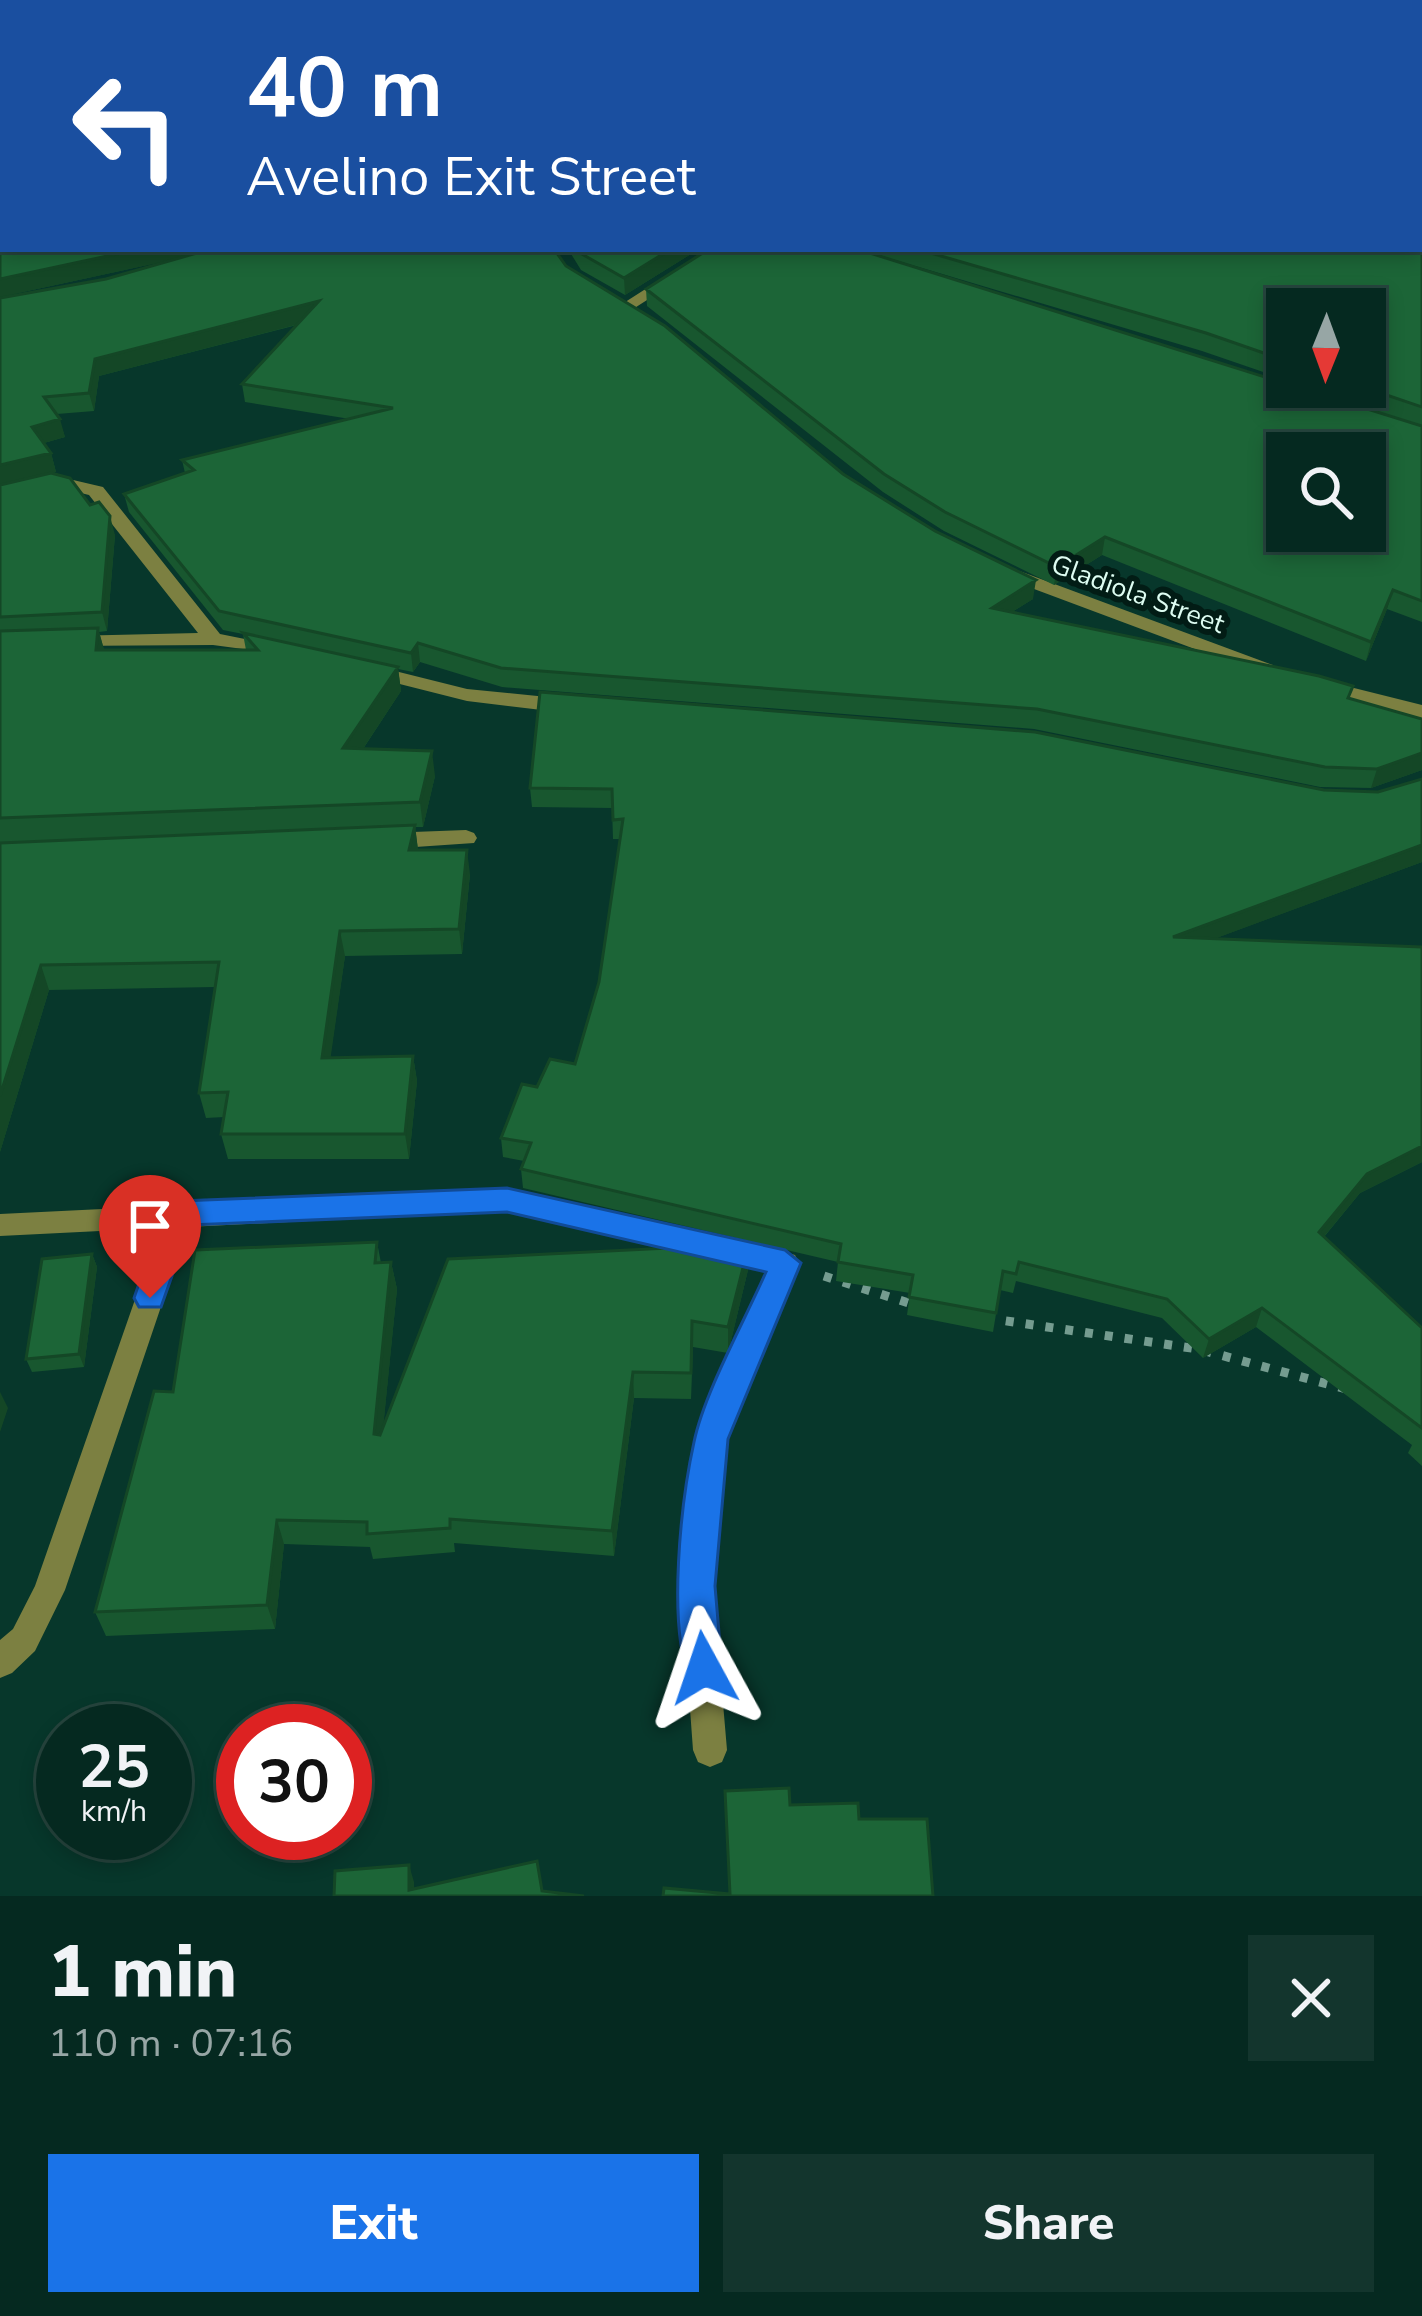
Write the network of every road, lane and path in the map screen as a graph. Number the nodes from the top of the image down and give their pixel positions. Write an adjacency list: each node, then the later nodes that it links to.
1 (715, 252): 2 (street)
2 (606, 296)
3 (0, 494): 5 (street)
4 (991, 565): 10 (street, Gladiola Street)
5 (213, 639): 6 (street); 7 (street)
6 (44, 643)
7 (294, 654)
8 (357, 668): 9 (street)
9 (580, 707)
10 (1422, 712)
11 (466, 838): 12 (street)
12 (350, 842)
13 (179, 1214): 14 (street); 15 (street); 19 (street)
14 (0, 1225)
15 (785, 1263): 16 (path); 20 (street)
16 (926, 1307)
17 (968, 1315): 18 (path)
18 (1353, 1389)
19 (0, 1662)
20 (710, 1750)

